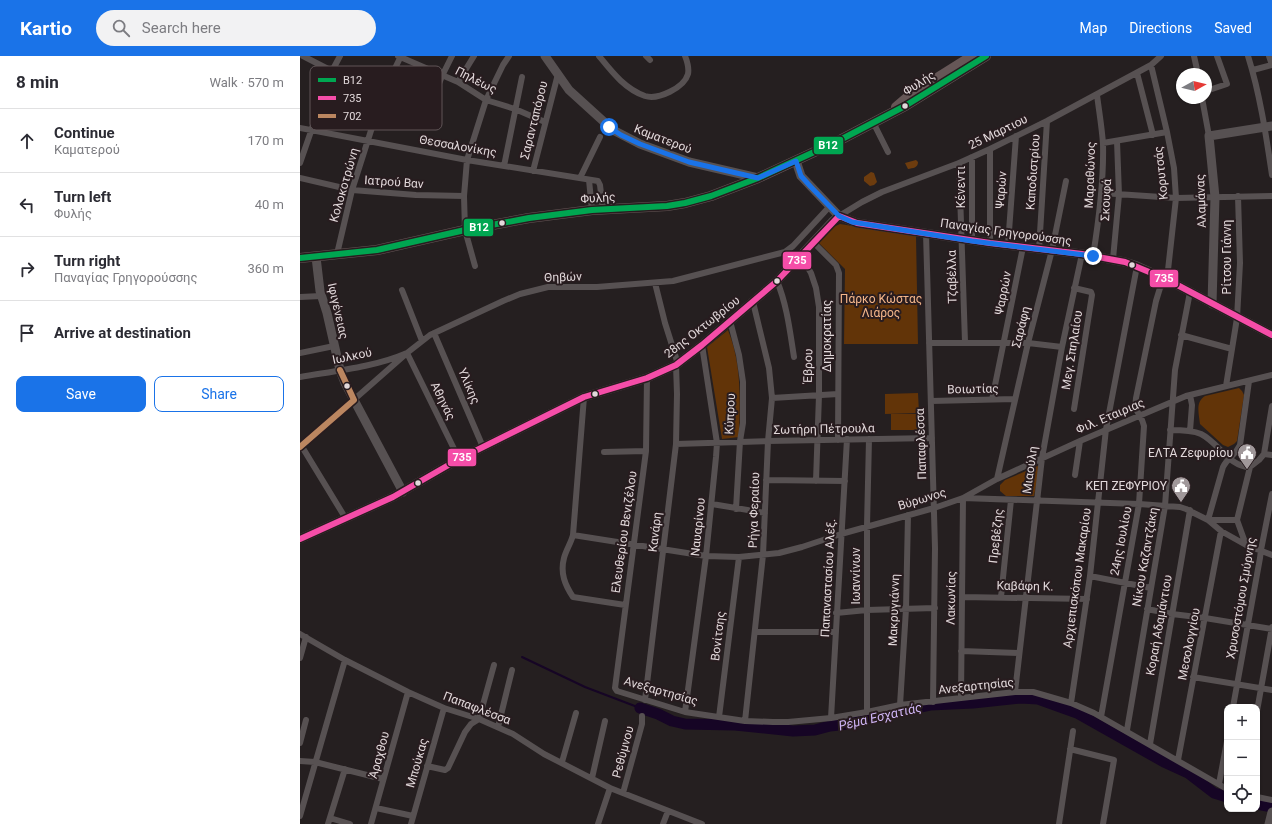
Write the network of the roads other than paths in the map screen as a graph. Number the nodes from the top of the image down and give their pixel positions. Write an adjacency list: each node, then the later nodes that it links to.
1 (303, 56): 19 (street)
2 (340, 56): 20 (street)
3 (400, 56): 21 (street, Κολοκοτρώνη); 22 (street, Πηλέως)
4 (452, 56): 27 (street)
5 (474, 56): 29 (street)
6 (509, 56): 32 (street)
7 (545, 56): 26 (street, Καματερού)
8 (599, 56): 9 (street)
9 (685, 56)
10 (972, 56): 35 (main road, Φυλής)
11 (986, 56): 35 (main road, Φυλής)
12 (1161, 56): 17 (street, 25 Μαρτιου)
13 (1194, 56): 23 (street)
14 (1217, 56): 30 (street)
15 (1248, 56): 24 (street)
16 (1269, 56): 18 (street)
17 (1151, 65): 25 (street, 25 Μαρτιου); 43 (street, Κορυτσάς)
18 (1272, 65): 24 (street)
19 (322, 66)
20 (335, 66)
21 (395, 66)
22 (421, 66)
23 (1197, 68)
24 (1253, 70): 39 (street)
25 (1137, 73): 31 (street, 25 Μαρτιου); 44 (street)
26 (558, 74): 37 (street, Σαρανταπόρου); 63 (street, Καματερού)
27 (442, 76): 29 (street, Πηλέως)
28 (522, 77): 34 (street)
29 (458, 82): 32 (street, Πηλέως)
30 (1212, 89)
31 (1097, 95): 36 (street, 25 Μαρτιου); 50 (street, Μαραθώνος)
32 (486, 100): 34 (street, Πηλέως); 54 (street)
33 (1203, 104): 46 (street, Αλαμάνας)
34 (516, 109): 37 (street, Πηλέως); 58 (street)
35 (884, 117): 38 (main road, Φυλής)
36 (1047, 121): 45 (street, 25 Μαρτιου); 86 (street, Καποδιστρίου)
37 (545, 122): 59 (street, Σαρανταπόρου)
38 (873, 122): 52 (street); 55 (main road, Φυλής)
39 (1268, 126): 46 (street); 60 (street)
40 (300, 128): 42 (street, Θεσσαλονίκης)
41 (371, 130): 48 (street, Κολοκοτρώνη)
42 (311, 131): 48 (street, Θεσσαλονίκης); 56 (street)
43 (1167, 132): 44 (street); 73 (street, Κορυτσάς)
44 (1153, 135): 49 (street)
45 (1016, 136): 51 (street, 25 Μαρτιου); 84 (street, Ψαρών)
46 (1209, 136): 72 (street, Αλαμάνας)
47 (600, 137): 62 (street)
48 (368, 140): 54 (street, Θεσσαλονίκης); 66 (street, Κολοκοτρώνη)
49 (1117, 141): 50 (street); 68 (street, Σκουφά)
50 (1103, 143): 67 (street, Μαραθώνος)
51 (990, 149): 53 (street, 25 Μαρτιου); 83 (street)
52 (888, 152)
53 (972, 157): 57 (street, 25 Μαρτιου); 81 (street, Κένεντι)
54 (467, 160): 58 (street, Θεσσαλονίκης); 69 (street)
55 (796, 161): 63 (main road, Φυλής); 74 (street, Παναγίας Γρηγορούσσης)
56 (300, 163)
57 (959, 163): 77 (street, 25 Μαρτιου); 80 (street, Τζαβέλλα)
58 (504, 166): 59 (street, Θεσσαλονίκης)
59 (533, 171): 62 (street, Θεσσαλονίκης)
60 (1272, 175)
61 (300, 178): 66 (street, Ιατρού Βαν)
62 (580, 178): 64 (street, Θεσσαλονίκης)
63 (758, 178): 76 (main road, Φυλής)
64 (589, 180): 75 (street); 76 (street)
65 (1066, 181): 87 (street, Σαράφη)
66 (352, 190): 69 (street, Ιατρού Βαν); 88 (street, Κολοκοτρώνη)
67 (1102, 193): 68 (street); 92 (street, Μαραθώνος)
68 (1119, 195): 73 (street); 94 (street, Σκουφά)
69 (464, 196): 78 (street)
70 (1238, 196): 71 (street); 72 (street); 107 (street, Ρίτσου Γιάννη)
71 (1272, 196)
72 (1215, 197): 73 (street); 106 (street, Αλαμάνας)
73 (1176, 198): 97 (street, Κορυτσάς)
74 (830, 206): 77 (street, Παναγίας Γρηγορούσσης); 99 (street, Θηβών)
75 (592, 210): 76 (main road, Φυλής); 78 (main road, Φυλής)
76 (602, 210)
77 (839, 216): 79 (street, Παναγίας Γρηγορούσσης); 82 (street, 28ης Οκτωβρίου)
78 (465, 230): 88 (main road, Φυλής); 95 (street)
79 (926, 233): 80 (street, Παναγίας Γρηγορούσσης); 114 (street, Παπαφλέσσα)
80 (962, 239): 81 (street, Παναγίας Γρηγορούσσης); 113 (street, Τζαβέλλα)
81 (972, 241): 83 (street, Παναγίας Γρηγορούσσης)
82 (813, 242): 91 (street, 28ης Οκτωβρίου); 131 (street, Δημοκρατίας)
83 (990, 243): 84 (street, Παναγίας Γρηγορούσσης)
84 (1008, 245): 85 (street, Παναγίας Γρηγορούσσης)
85 (1023, 247): 86 (street, Παναγίας Γρηγορούσσης); 115 (street, Ψαρρών)
86 (1039, 249): 87 (street, Παναγίας Γρηγορούσσης)
87 (1052, 250): 89 (street, Παναγίας Γρηγορούσσης); 116 (street, Σαράφη)
88 (337, 254): 90 (main road, Φυλής)
89 (1082, 254): 92 (street, Παναγίας Γρηγορούσσης); 100 (street, Μιαούλη)
90 (316, 256): 93 (main road, Φυλής); 103 (street, Ιφιγένειας)
91 (801, 256): 98 (street, 28ης Οκτωβρίου); 132 (street, Έβρου)
92 (1093, 256): 94 (street, Παναγίας Γρηγορούσσης)
93 (300, 258)
94 (1113, 259): 96 (street, Παναγίας Γρηγορούσσης)
95 (475, 266)
96 (1137, 266): 97 (street, Παναγίας Γρηγορούσσης); 144 (street, Αρχιεπισκόπου Μακαρίου)
97 (1166, 279): 102 (street, Παναγίας Γρηγορούσσης); 143 (street, 24ης Ιουλίου)
98 (776, 281): 105 (street, 28ης Οκτωβρίου); 123 (street)
99 (656, 283): 109 (street, Θηβών); 124 (street, Κανάρη)
100 (1074, 288): 119 (street, Μιαούλη); 142 (street, Μεγ. Σπηλαίου)
101 (402, 290): 112 (street)
102 (1190, 292): 106 (street, Παναγίας Γρηγορούσσης); 110 (street, Νίκου Καζαντζάκη)
103 (322, 296): 104 (street); 118 (street, Ιφιγένειας)
104 (300, 298)
105 (753, 302): 108 (street, 28ης Οκτωβρίου); 135 (street, Ρήγα Φεραίου)
106 (1212, 304): 107 (street, Παναγίας Γρηγορούσσης)
107 (1237, 318): 111 (street, Παναγίας Γρηγορούσσης); 120 (street)
108 (730, 322): 117 (street, 28ης Οκτωβρίου); 151 (street, Κύπρου)
109 (434, 333): 112 (street, Θηβών); 158 (street, Υλίκης)
110 (1181, 335): 120 (street); 140 (street, Νίκου Καζαντζάκη)
111 (1272, 335)
112 (422, 341): 122 (street, Θηβών)
113 (965, 342): 114 (street); 115 (street)
114 (929, 343): 139 (street, Παπαφλέσσα)
115 (1004, 343): 116 (street); 138 (street, Ψαρρών)
116 (1028, 343): 119 (street); 136 (street, Σαράφη)
117 (702, 345): 124 (street, 28ης Οκτωβρίου); 155 (street, Ναυαρίνου)
118 (334, 346): 121 (street); 125 (street, Ιφιγένειας)
119 (1062, 347): 163 (street, Μιαούλη)
120 (1232, 349): 130 (street)
121 (300, 353)
122 (407, 353): 125 (street, Ιωλκού); 137 (street, Θηβών); 165 (street, Αθηνάς)
123 (794, 357)
124 (677, 364): 128 (street, 28ης Οκτωβρίου); 156 (street, Κανάρη)
125 (340, 370): 127 (street, Ιωλκού); 137 (street, Ιφιγένειας)
126 (1272, 375): 129 (street, Φιλ. Εταιριας)
127 (300, 377)
128 (647, 378): 134 (street, 28ης Οκτωβρίου); 159 (street, Ελευθερίου Βενιζέλου)
129 (1249, 381): 130 (street, Φιλ. Εταιριας); 164 (street)
130 (1226, 386): 133 (street, Φιλ. Εταιριας)
131 (838, 394): 132 (street); 150 (street, Δημοκρατίας)
132 (819, 395): 135 (street); 153 (street, Έβρου)
133 (1190, 395): 140 (street, Φιλ. Εταιριας); 146 (street)
134 (584, 397): 158 (street, 28ης Οκτωβρίου); 192 (street)
135 (772, 398): 152 (street, Ρήγα Φεραίου)
136 (1015, 399): 138 (street, Βοιωτίας); 168 (street, Σαράφη)
137 (354, 400): 157 (street, Θηβών); 172 (street)
138 (992, 400): 139 (street, Βοιωτίας)
139 (930, 401): 147 (street, Παπαφλέσσα)
140 (1171, 402): 143 (street, Φιλ. Εταιριας); 145 (street, Νίκου Καζαντζάκη)
141 (1272, 406): 161 (street)
142 (1074, 409)
143 (1140, 416): 144 (street, Φιλ. Εταιριας); 179 (street, 24ης Ιουλίου)
144 (1106, 429): 154 (street, Φιλ. Εταιριας); 177 (street, Αρχιεπισκόπου Μακαρίου)
145 (1170, 430): 146 (street); 180 (street, Νίκου Καζαντζάκη)
146 (1190, 431): 164 (street)
147 (932, 438): 149 (street, Σωτήρη Πέτρουλα); 181 (street, Παπαφλέσσα)
148 (847, 439): 149 (street, Σωτήρη Πέτρουλα); 150 (street, Σωτήρη Πέτρουλα); 171 (street, Παπαναστασίου Αλέξ.)
149 (869, 439): 189 (street, Ιωαννίνων)
150 (838, 440): 153 (street, Σωτήρη Πέτρουλα)
151 (740, 441): 152 (street, Σωτήρη Πέτρουλα); 155 (street, Σωτήρη Πέτρουλα); 182 (street, Κύπρου)
152 (768, 441): 153 (street, Σωτήρη Πέτρουλα); 169 (street, Ρήγα Φεραίου)
153 (817, 441): 170 (street, Έβρου)
154 (1080, 441): 163 (street, Φιλ. Εταιριας); 167 (street)
155 (717, 443): 156 (street, Σωτήρη Πέτρουλα); 178 (street, Ναυαρίνου)
156 (676, 444): 196 (street, Κανάρη)
157 (301, 446): 186 (street)
158 (483, 447): 165 (street, 28ης Οκτωβρίου)
159 (646, 451): 160 (street); 194 (street, Ελευθερίου Βενιζέλου)
160 (604, 452)
161 (1264, 454): 162 (street); 166 (street)
162 (1272, 455)
163 (1042, 458): 168 (street, Φιλ. Εταιριας); 176 (street, Μιαούλη)
164 (1229, 458): 166 (street); 187 (street)
165 (458, 459): 172 (street, 28ης Οκτωβρίου)
166 (1250, 467): 188 (street)
167 (1075, 475)
168 (997, 479): 174 (street, Φιλ. Εταιριας)
169 (766, 480): 170 (street); 184 (street, Ρήγα Φεραίου)
170 (816, 481): 171 (street)
171 (845, 481): 191 (street, Παπαναστασίου Αλέξ.)
172 (403, 492): 186 (street, 28ης Οκτωβρίου)
173 (1272, 494): 197 (street, Χρυσοστόμου Σμύρνης)
174 (963, 498): 175 (street, Βύρωνος); 181 (street, Βύρωνος); 205 (street, Λακωνίας)
175 (1011, 500): 176 (street, Βύρωνος); 206 (street, Πρεβέζης)
176 (1037, 501): 177 (street, Βύρωνος); 207 (street, Μιαούλη)
177 (1099, 503): 179 (street, Βύρωνος); 202 (street, Αρχιεπισκόπου Μακαρίου)
178 (712, 504): 182 (street); 200 (street, Ναυαρίνου)
179 (1139, 504): 180 (street, Βύρωνος); 203 (street, 24ης Ιουλίου)
180 (1165, 506): 183 (street, Βύρωνος); 204 (street, Νίκου Καζαντζάκη)
181 (934, 508): 185 (street, Βύρωνος); 210 (street, Παπαφλέσσα)
182 (736, 509): 184 (street)
183 (1190, 510): 187 (street, Βύρωνος); 215 (street, Κοραή Αδαμάντιου)
184 (765, 513): 198 (street, Ρήγα Φεραίου)
185 (908, 515): 189 (street, Βύρωνος); 211 (street, Μακρυγιάννη)
186 (346, 519): 193 (street, 28ης Οκτωβρίου)
187 (1208, 520): 188 (street); 190 (street, Βύρωνος)
188 (1237, 520): 195 (street)
189 (867, 526): 191 (street, Βύρωνος); 213 (street, Ιωαννίνων)
190 (1221, 531): 195 (street, Βύρωνος); 216 (street, Μεσολογγίου)
191 (841, 534): 198 (street, Βύρωνος); 214 (street, Παπαναστασίου Αλέξ.)
192 (572, 535): 194 (street, Βύρωνος); 209 (street)
193 (300, 539)
194 (633, 545): 196 (street, Βύρωνος); 209 (street, Ελευθερίου Βενιζέλου)
195 (1246, 545): 197 (street, Βύρωνος)
196 (664, 550): 200 (street, Βύρωνος); 236 (street, Κανάρη)
197 (1260, 550): 199 (street, Βύρωνος); 217 (street, Χρυσοστόμου Σμύρνης)
198 (763, 555): 201 (street, Βύρωνος); 219 (street, Ρήγα Φεραίου)
199 (1272, 555)
200 (706, 556): 201 (street, Βύρωνος); 243 (street, Ναυαρίνου)
201 (739, 557): 247 (street, Βονίτσης)
202 (1090, 576): 203 (street); 208 (street, Αρχιεπισκόπου Μακαρίου)
203 (1124, 583): 204 (street); 248 (street, 24ης Ιουλίου)
204 (1151, 588): 212 (street, Νίκου Καζαντζάκη)
205 (962, 597): 206 (street, Καβάφη Κ.); 222 (street, Λακωνίας)
206 (1001, 597): 207 (street, Καβάφη Κ.)
207 (1025, 597): 208 (street, Καβάφη Κ.); 223 (street, Μιαούλη)
208 (1087, 599): 238 (street, Αρχιεπισκόπου Μακαρίου)
209 (625, 605): 230 (street, Ελευθερίου Βενιζέλου)
210 (935, 608): 211 (street); 237 (street, Παπαφλέσσα)
211 (906, 609): 213 (street); 241 (street, Μακρυγιάννη)
212 (1147, 609): 215 (street); 255 (street, Νίκου Καζαντζάκη)
213 (867, 610): 214 (street); 244 (street, Ιωαννίνων)
214 (836, 613): 220 (street, Παπαναστασίου Αλέξ.)
215 (1172, 614): 216 (street); 258 (street, Κοραή Αδαμάντιου)
216 (1205, 618): 217 (street); 228 (street, Μεσολογγίου)
217 (1248, 625): 218 (street); 229 (street, Χρυσοστόμου Σμύρνης)
218 (1272, 628): 231 (street)
219 (755, 632): 220 (street); 253 (street, Ρήγα Φεραίου)
220 (836, 632): 249 (street, Παπαναστασίου Αλέξ.)
221 (303, 635): 224 (street); 225 (street, Παπαφλέσσα)
222 (961, 651): 223 (street); 235 (street, Λακωνίας)
223 (1019, 653): 234 (street, Μιαούλη)
224 (300, 658)
225 (345, 660): 233 (street, Παπαφλέσσα); 263 (street)
226 (494, 665): 250 (street)
227 (512, 670): 254 (street)
228 (1193, 677): 229 (street); 261 (street, Μεσολογγίου)
229 (1237, 684): 231 (street); 239 (street, Χρυσοστόμου Σμύρνης)
230 (615, 688): 236 (street, Ανεξαρτησίας)
231 (1261, 688): 232 (street); 240 (street)
232 (1272, 690)
233 (408, 692): 242 (street, Παπαφλέσσα); 268 (street, Άραχθου)
234 (1015, 692): 235 (street, Ανεξαρτησίας); 238 (street, Ανεξαρτησίας)
235 (961, 698): 237 (street, Ανεξαρτησίας)
236 (645, 700): 243 (street, Ανεξαρτησίας)
237 (933, 702): 241 (street, Ανεξαρτησίας)
238 (1071, 703): 248 (street, Ανεξαρτησίας)
239 (1234, 704)
240 (1258, 704)
241 (900, 705): 244 (street, Ανεξαρτησίας)
242 (444, 708): 250 (street, Παπαφλέσσα); 265 (street, Μπούκας)
243 (685, 712): 247 (street, Ανεξαρτησίας)
244 (867, 712): 249 (street, Ανεξαρτησίας)
245 (576, 713): 264 (street)
246 (642, 716): 272 (street, Ρεθύμνου)
247 (719, 717): 253 (street, Ανεξαρτησίας)
248 (1102, 717): 255 (street, Ανεξαρτησίας)
249 (832, 718): 253 (street, Ανεξαρτησίας)
250 (479, 719): 254 (street, Παπαφλέσσα); 265 (street)
251 (306, 720): 257 (street)
252 (605, 721): 267 (street)
253 (745, 721)
254 (498, 727): 264 (street, Παπαφλέσσα)
255 (1127, 730): 258 (street, Ανεξαρτησίας)
256 (1073, 731): 259 (street)
257 (300, 743)
258 (1150, 744): 261 (street, Ανεξαρτησίας)
259 (1070, 750): 287 (street); 288 (street)
260 (1224, 756): 269 (street)
261 (1178, 760): 269 (street, Ανεξαρτησίας)
262 (300, 761): 263 (street)
263 (315, 762): 266 (street); 278 (street)
264 (562, 762): 267 (street, Παπαφλέσσα)
265 (427, 766): 279 (street, Μπούκας)
266 (345, 769): 268 (street); 280 (street)
267 (592, 778): 271 (street, Παπαφλέσσα)
268 (384, 779): 275 (street, Άραχθου)
269 (1219, 784): 270 (street, Ανεξαρτησίας)
270 (1224, 787)
271 (610, 788): 272 (street, Παπαφλέσσα); 284 (street)
272 (623, 793): 276 (street, Παπαφλέσσα)
273 (1260, 798): 274 (street)
274 (1272, 800)
275 (376, 808): 279 (street); 282 (street, Άραχθου)
276 (668, 811): 285 (street); 286 (street, Παπαφλέσσα)
277 (1272, 813): 289 (street)
278 (300, 816)
279 (413, 816): 283 (street, Μπούκας)
280 (329, 821): 281 (street)
281 (350, 824)
282 (371, 824)
283 (411, 824)
284 (598, 824)
285 (663, 824)
286 (702, 824)
287 (1059, 824)
288 (1103, 824)
289 (1269, 824)

